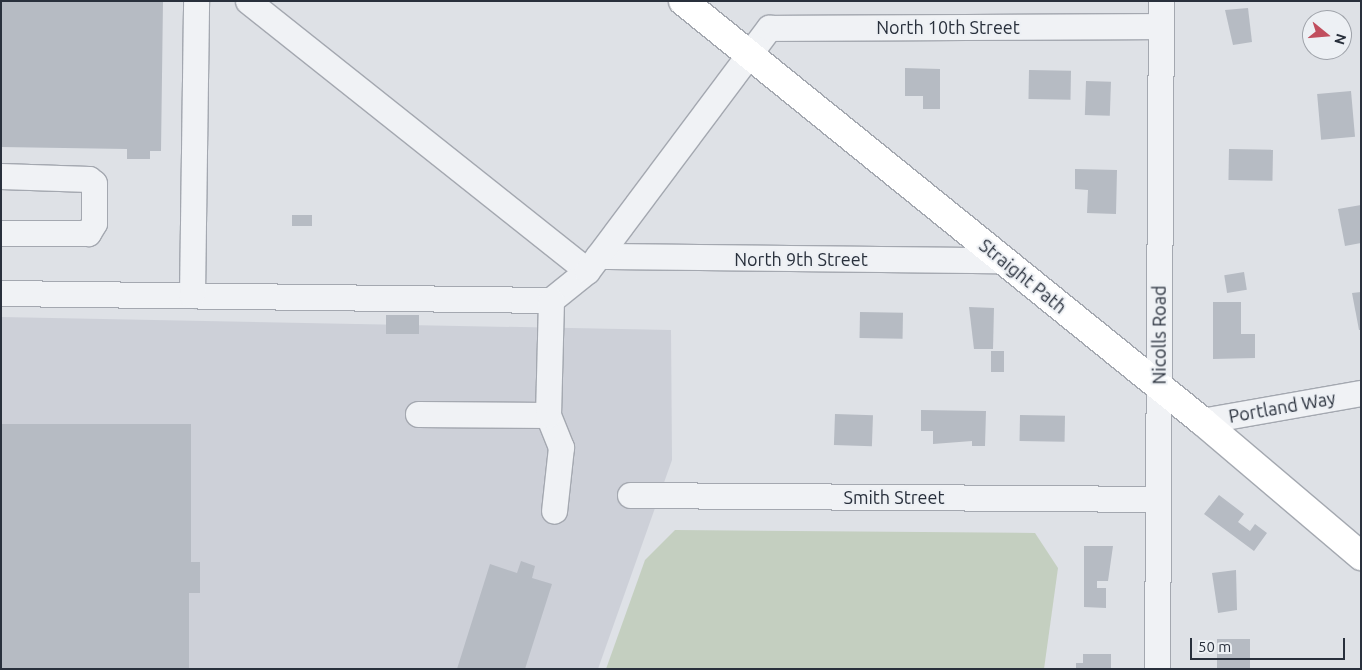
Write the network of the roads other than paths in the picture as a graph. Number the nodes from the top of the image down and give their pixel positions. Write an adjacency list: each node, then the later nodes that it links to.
1 (196, 1): 12 (street)
2 (248, 1): 10 (street)
3 (683, 1): 6 (main road, Straight Path)
4 (1161, 1): 5 (street, Nicolls Road)
5 (1161, 26): 6 (street, North 10th Street); 14 (street, Nicolls Road)
6 (748, 54): 9 (main road, Straight Path); 10 (street)
7 (1, 176): 8 (street)
8 (1, 233)
9 (1004, 260): 10 (street, North 9th Street); 14 (main road, Straight Path)
10 (593, 263): 13 (street)
11 (1, 293): 12 (street)
12 (192, 296): 13 (street)
13 (551, 300): 17 (street)
14 (1159, 388): 18 (main road, Straight Path); 20 (street, Nicolls Road)
15 (1361, 393): 18 (street, Portland Way)
16 (418, 414): 17 (street)
17 (548, 415): 21 (street)
18 (1202, 421): 22 (main road, Straight Path)
19 (630, 495): 20 (street, Smith Street)
20 (1157, 499): 23 (street, Nicolls Road)
21 (554, 511)
22 (1361, 556)
23 (1157, 669)

